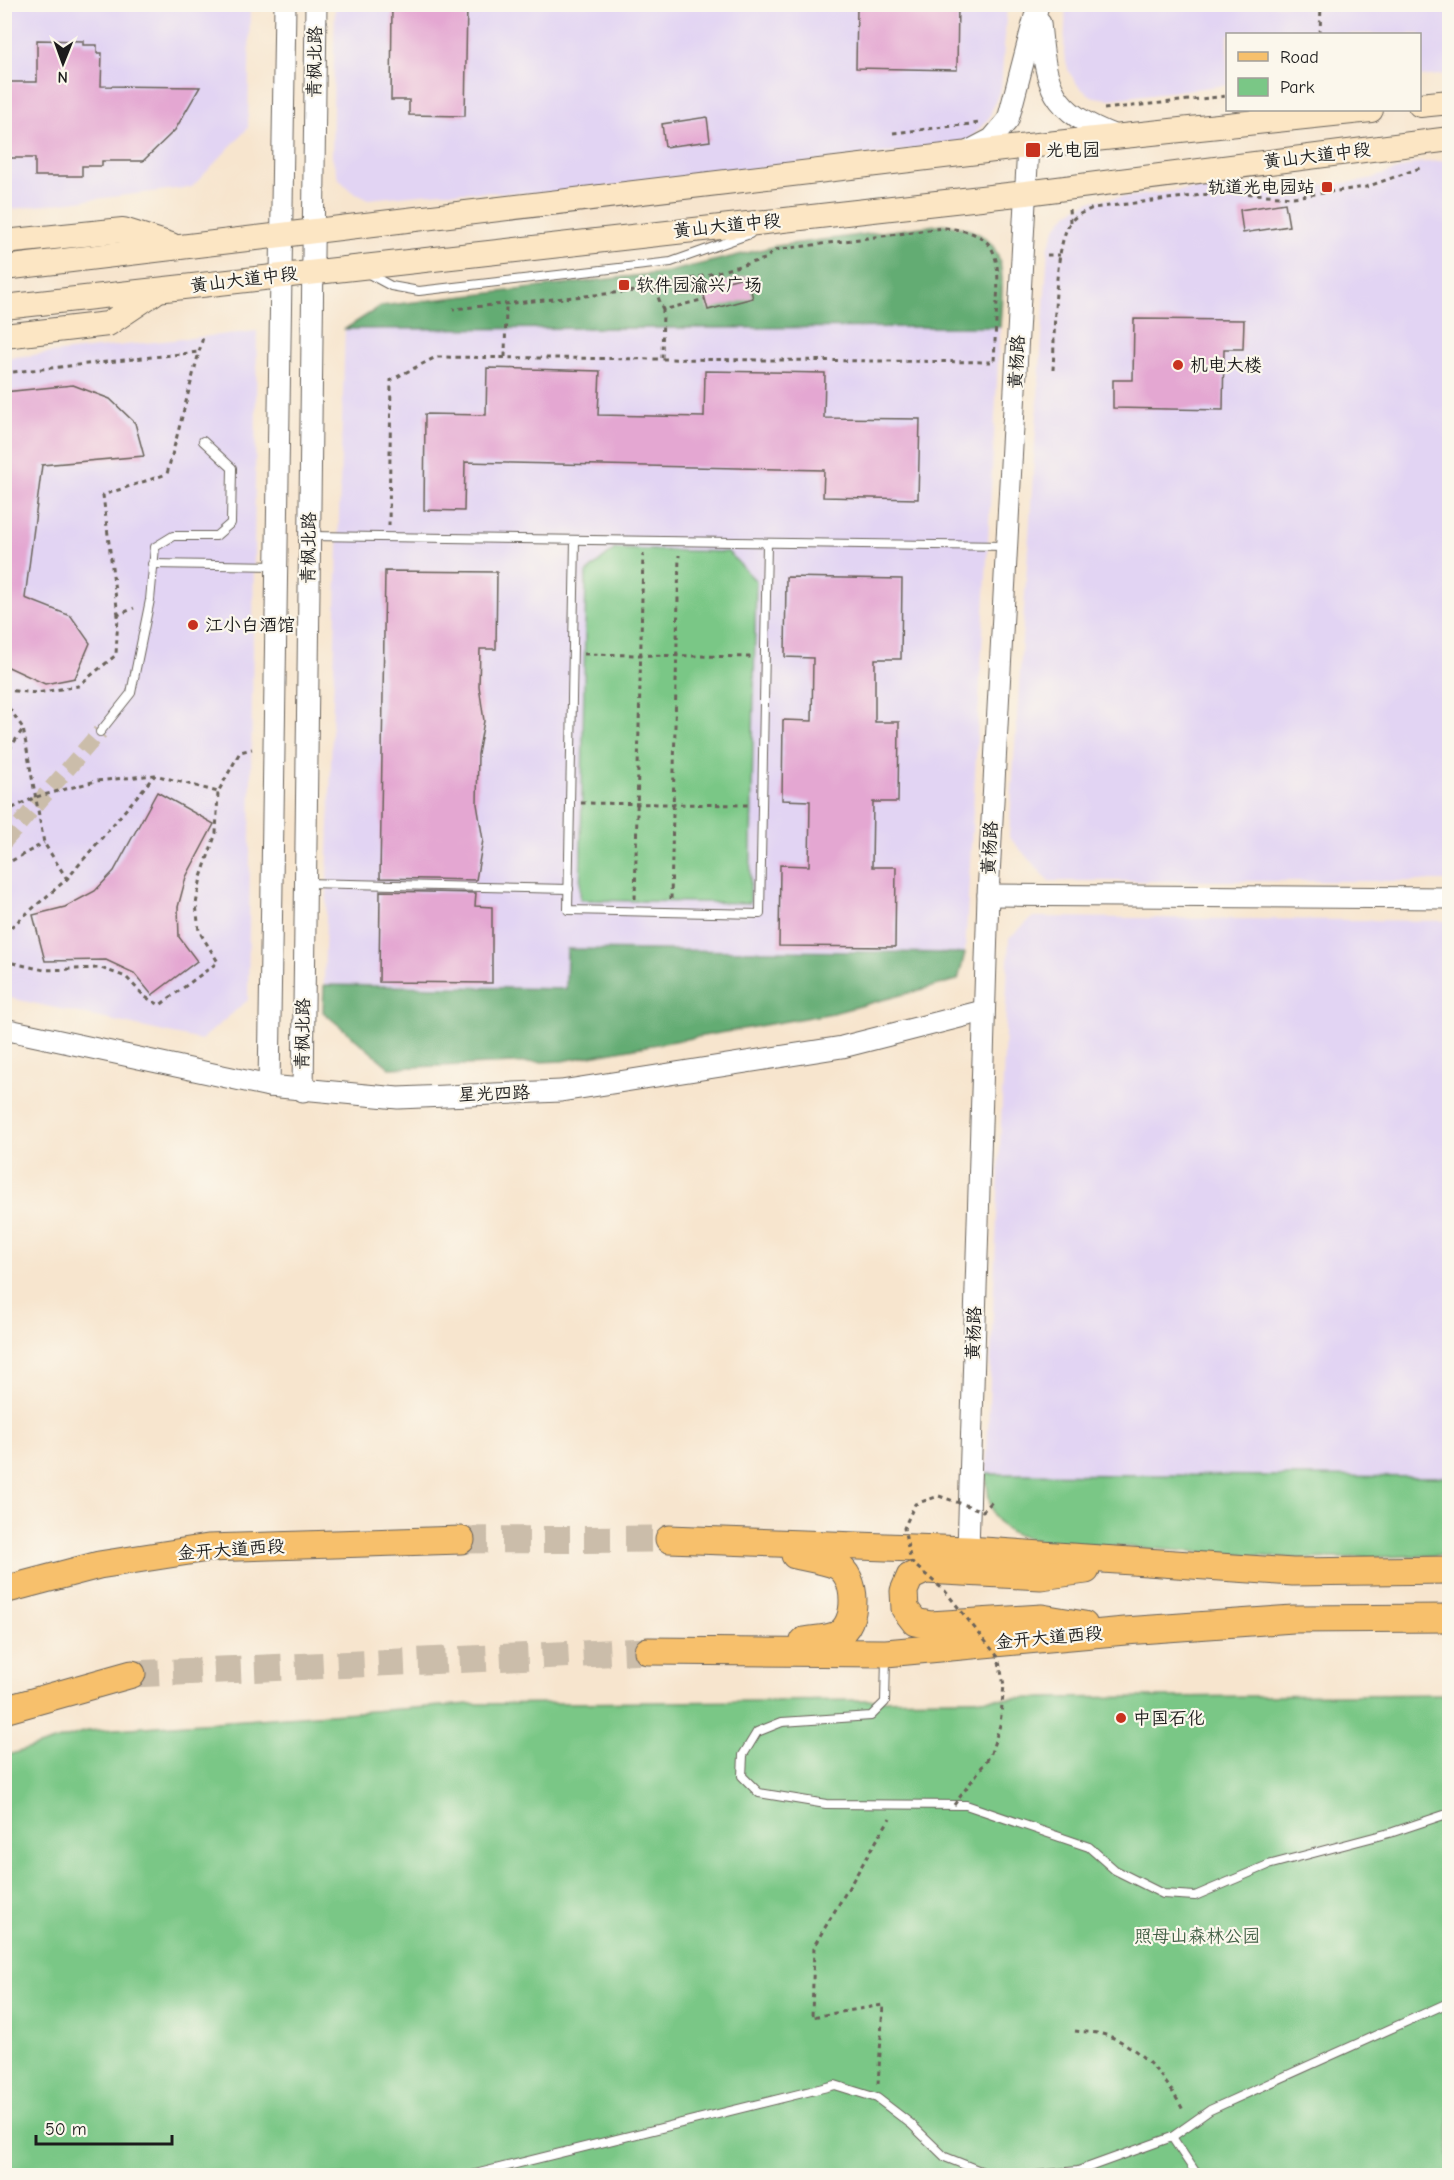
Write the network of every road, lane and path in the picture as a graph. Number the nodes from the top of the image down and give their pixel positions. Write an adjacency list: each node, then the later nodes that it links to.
1 (285, 4): 22 (street, 青枫北路)
2 (316, 4): 21 (street, 青枫北路)
3 (1321, 4): 5 (path)
4 (1038, 5): 13 (street); 16 (street)
5 (1320, 33)
6 (1226, 96): 9 (path)
7 (1449, 102): 8 (main road)
8 (1421, 105)
9 (1093, 110)
10 (1361, 111): 13 (main road)
11 (983, 123): 12 (path)
12 (893, 133)
13 (1116, 136): 15 (main road)
14 (1449, 139): 18 (main road, 黄山大道中段)
15 (1028, 146): 16 (main road); 18 (street, 黄杨路)
16 (961, 154): 21 (main road)
17 (1420, 168): 20 (path)
18 (1026, 193): 28 (main road, 黄山大道中段); 51 (street, 黄杨路)
19 (1069, 207): 20 (path)
20 (1070, 222): 26 (path)
21 (313, 232): 22 (main road); 28 (street, 青枫北路)
22 (284, 235): 24 (main road); 29 (street, 青枫北路)
23 (4, 242): 24 (main road)
24 (182, 248): 27 (main road)
25 (1047, 255): 26 (path)
26 (1060, 255): 42 (path)
27 (4, 268)
28 (313, 271): 29 (main road, 黄山大道中段); 45 (street, 青枫北路)
29 (283, 274): 31 (main road, 黄山大道中段); 53 (street, 青枫北路)
30 (655, 289): 33 (path); 36 (path); 41 (path)
31 (158, 290): 34 (main road, 黄山大道中段); 37 (main road)
32 (705, 299): 36 (path)
33 (506, 304): 35 (path); 40 (path)
34 (4, 307)
35 (453, 309)
36 (663, 310): 41 (path)
37 (4, 336)
38 (203, 337): 39 (path)
39 (199, 352): 43 (path); 55 (path)
40 (505, 357): 41 (path); 46 (path)
41 (662, 358)
42 (1053, 370)
43 (4, 373)
44 (203, 441): 52 (lane)
45 (310, 536): 46 (lane); 77 (street, 青枫北路)
46 (388, 537): 47 (lane)
47 (575, 540): 48 (lane); 56 (lane)
48 (643, 541): 49 (lane); 57 (path)
49 (680, 541): 50 (lane); 58 (path)
50 (767, 543): 51 (lane); 59 (lane)
51 (1006, 546): 79 (street, 黄杨路)
52 (152, 564): 53 (lane); 54 (lane)
53 (278, 566): 87 (street, 青枫北路)
54 (150, 600): 55 (path); 63 (lane)
55 (118, 615): 60 (path)
56 (573, 654): 57 (path); 69 (lane)
57 (641, 655): 58 (path); 70 (path)
58 (677, 656): 59 (path); 71 (path)
59 (765, 658): 72 (lane)
60 (4, 690)
61 (4, 701): 62 (path)
62 (23, 728): 65 (path); 68 (path)
63 (100, 732)
64 (252, 749): 67 (path)
65 (4, 757)
66 (155, 775): 67 (path); 68 (path); 76 (path)
67 (218, 792): 84 (path)
68 (36, 797): 73 (path); 74 (path)
69 (570, 803): 70 (path); 78 (lane)
70 (637, 804): 71 (path); 81 (path)
71 (673, 804): 72 (path); 82 (path)
72 (762, 805): 82 (lane)
73 (4, 812)
74 (44, 843): 75 (path); 76 (path)
75 (4, 865)
76 (67, 879): 83 (path)
77 (305, 883): 78 (lane); 88 (street, 青枫北路)
78 (569, 889): 81 (lane)
79 (988, 895): 80 (street); 85 (street, 黄杨路)
80 (1449, 898)
81 (634, 911): 82 (lane)
82 (670, 912)
83 (4, 933)
84 (4, 961)
85 (983, 1011): 88 (street, 星光四路); 93 (street, 黄杨路)
86 (4, 1029): 87 (street, 星光四路)
87 (269, 1086): 88 (street, 星光四路)
88 (303, 1091)
89 (993, 1501): 105 (path, bridge)
90 (669, 1539): 92 (main road)
91 (461, 1540): 96 (main road, 金开大道西段)
92 (739, 1541): 93 (main road); 100 (main road)
93 (968, 1550): 94 (main road)
94 (1143, 1562): 95 (main road); 98 (main road)
95 (1449, 1570)
96 (4, 1590)
97 (1449, 1618): 98 (main road, 金开大道西段)
98 (1125, 1631): 101 (main road, 金开大道西段)
99 (648, 1651): 100 (main road, 金开大道西段)
100 (744, 1651): 101 (main road, 金开大道西段)
101 (886, 1653): 104 (lane)
102 (132, 1674): 103 (main road)
103 (4, 1710)
104 (898, 1804): 105 (lane); 109 (path)
105 (954, 1805): 106 (lane)
106 (1449, 1813)
107 (1449, 2002): 110 (lane)
108 (1074, 2031): 110 (path)
109 (877, 2098): 112 (lane); 113 (lane)
110 (1190, 2124): 111 (lane)
111 (1172, 2137): 114 (lane); 115 (lane)
112 (467, 2175)
113 (993, 2175)
114 (1026, 2175)
115 (1198, 2175)

